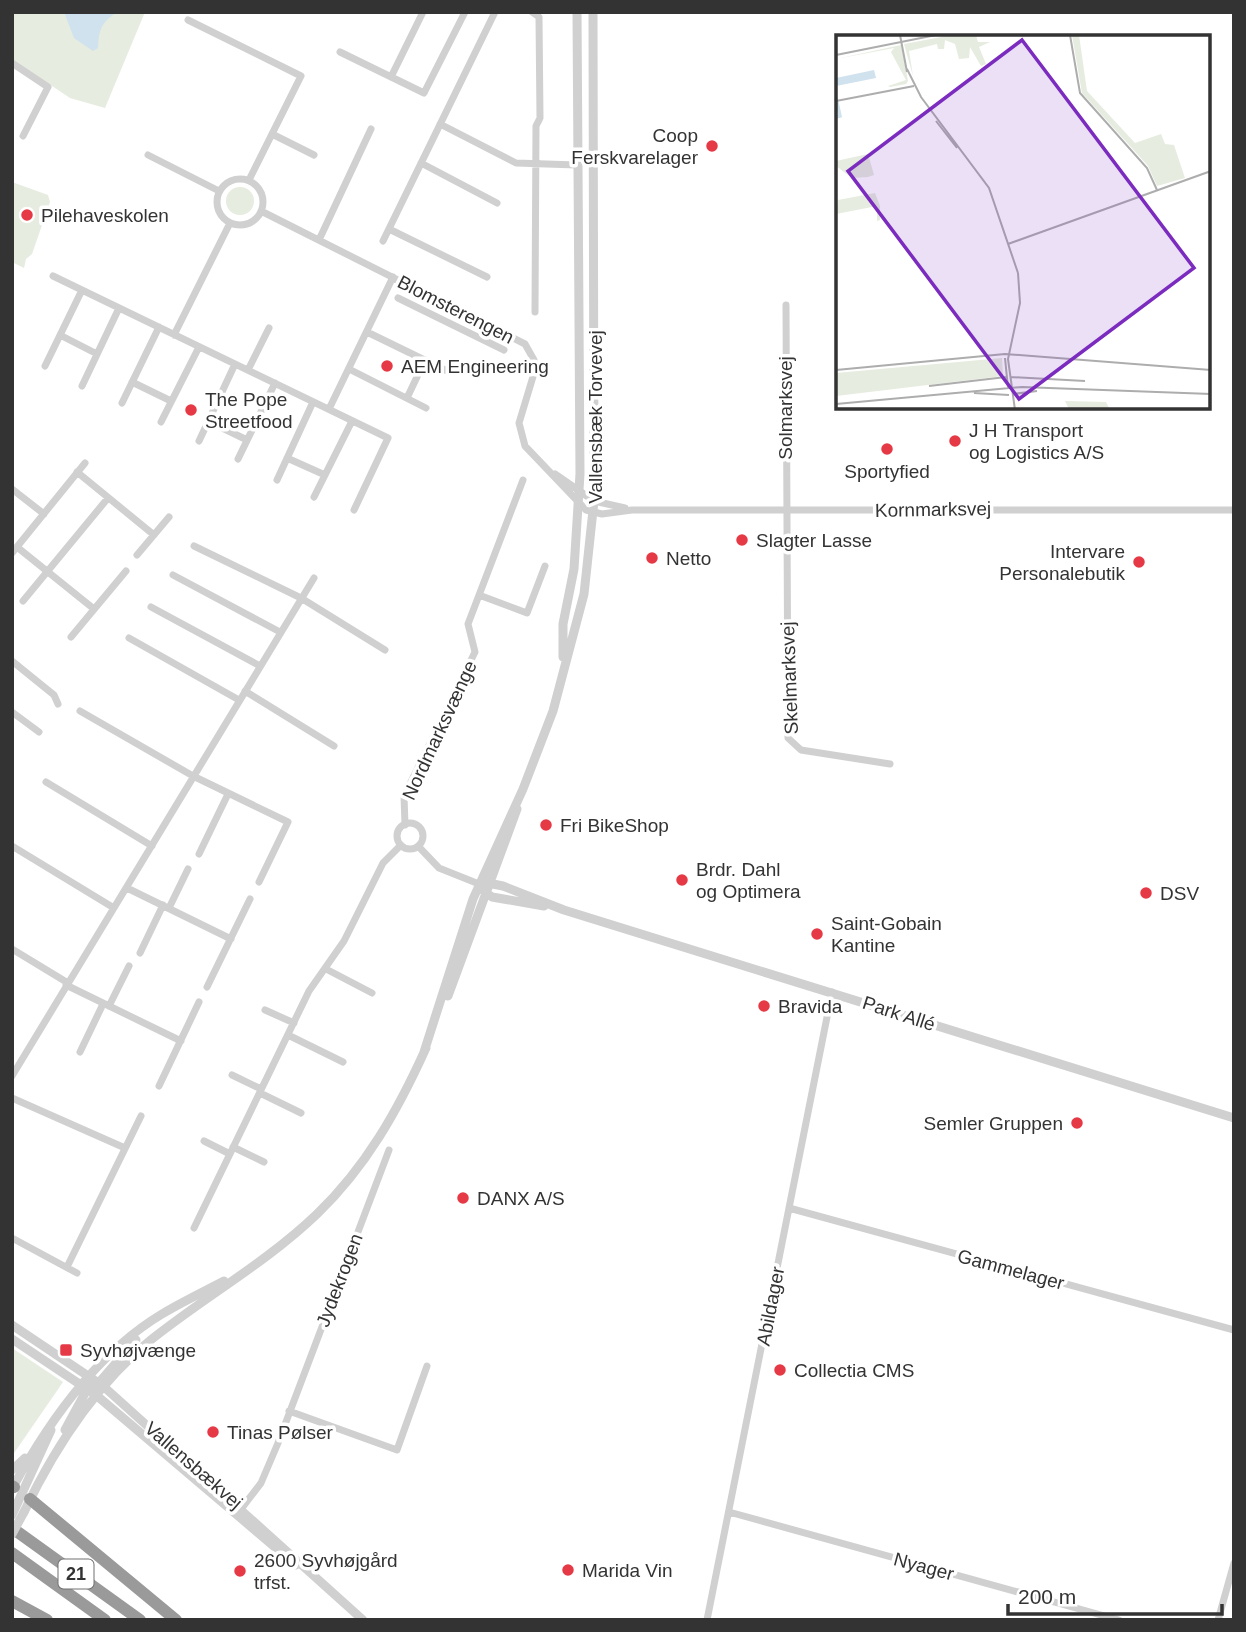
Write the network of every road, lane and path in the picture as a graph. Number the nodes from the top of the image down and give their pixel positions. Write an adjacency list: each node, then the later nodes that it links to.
1 (423, 12): 10 (street)
2 (465, 12): 10 (street)
3 (495, 12): 11 (street)
4 (532, 12): 18 (street)
5 (577, 12): 19 (street, Vallensbæk Torvevej)
6 (593, 12): 20 (street, Vallensbæk Torvevej)
7 (188, 20): 13 (street)
8 (340, 52): 10 (street)
9 (12, 64): 14 (street)
10 (391, 77)
11 (440, 124): 17 (street); 18 (street)
12 (371, 129): 27 (street)
13 (272, 134): 16 (street); 21 (street)
14 (23, 136)
15 (148, 155): 22 (street)
16 (314, 155)
17 (421, 163): 23 (street); 26 (street)
18 (536, 164): 19 (street); 37 (street)
19 (576, 165): 20 (street); 76 (street, Vallensbæk Torvevej)
20 (595, 165): 79 (street, Vallensbæk Torvevej)
21 (249, 180): 22 (street); 24 (street)
22 (219, 191): 25 (street)
23 (497, 203)
24 (261, 211): 25 (street); 27 (street, Blomsterengen)
25 (229, 222): 43 (street)
26 (389, 229): 28 (street); 31 (street)
27 (318, 240): 30 (street, Blomsterengen)
28 (383, 241)
29 (53, 276): 32 (street)
30 (393, 277): 34 (street, Blomsterengen); 41 (street)
31 (487, 277)
32 (82, 290): 36 (street); 42 (street)
33 (398, 298): 38 (street)
34 (440, 300): 38 (street); 70 (street, Blomsterengen)
35 (786, 305): 84 (street, Solmarksvej)
36 (119, 308): 39 (street); 46 (street)
37 (535, 312)
38 (433, 316): 45 (street)
39 (159, 327): 43 (street); 53 (street)
40 (269, 328): 51 (street)
41 (367, 332): 47 (street); 50 (street)
42 (60, 335): 46 (street); 49 (street)
43 (174, 335): 44 (street)
44 (199, 346): 48 (street); 57 (street)
45 (504, 350)
46 (97, 354): 55 (street)
47 (425, 360): 52 (street); 56 (street)
48 (235, 364): 51 (street); 62 (street)
49 (45, 366)
50 (349, 369): 56 (street); 61 (street)
51 (248, 370): 54 (street)
52 (445, 370)
53 (132, 382): 57 (street); 59 (street)
54 (275, 383): 58 (street); 65 (street)
55 (82, 386)
56 (407, 398): 60 (street)
57 (171, 401): 64 (street)
58 (313, 402): 61 (street); 67 (street)
59 (122, 403)
60 (426, 408)
61 (329, 409): 63 (street)
62 (208, 421): 65 (street); 66 (street)
63 (352, 421): 72 (street); 81 (street)
64 (161, 422)
65 (247, 440): 68 (street)
66 (199, 441)
67 (287, 458): 72 (street); 73 (street)
68 (238, 459)
69 (85, 463): 71 (street)
70 (547, 469): 76 (street, Blomsterengen); 80 (street, Blomsterengen)
71 (77, 472): 78 (street); 86 (street)
72 (325, 475): 77 (street)
73 (276, 480)
74 (523, 480): 97 (street, Nordmarksvænge)
75 (12, 489): 86 (street)
76 (580, 493): 79 (street, Blomsterengen); 80 (street, Vallensbæk Torvevej)
77 (314, 497)
78 (108, 498): 88 (street); 94 (street)
79 (594, 501): 82 (street, Kornmarksvej); 85 (street, Vallensbæk Torvevej)
80 (579, 505): 85 (street); 108 (street, Vallensbæk Torvevej)
81 (354, 510)
82 (632, 510): 84 (street, Kornmarksvej); 85 (street, Kornmarksvej)
83 (1234, 510): 84 (street, Kornmarksvej)
84 (785, 511): 116 (street, Skelmarksvej)
85 (594, 513): 108 (street, Vallensbæk Torvevej)
86 (44, 514): 90 (street)
87 (169, 517): 88 (street)
88 (154, 536): 91 (street)
89 (194, 546): 98 (street)
90 (15, 550): 94 (street)
91 (137, 555)
92 (545, 566): 97 (street)
93 (126, 571): 101 (street)
94 (47, 572): 99 (street); 101 (street)
95 (173, 575): 102 (street)
96 (314, 578): 98 (street)
97 (479, 595): 121 (street, Nordmarksvænge)
98 (301, 598): 102 (street); 105 (street)
99 (23, 601)
100 (151, 607): 107 (street)
101 (94, 609): 103 (street)
102 (281, 632): 107 (street)
103 (71, 637)
104 (129, 638): 110 (street)
105 (385, 650)
106 (12, 661): 111 (street)
107 (260, 666): 109 (street)
108 (564, 666): 119 (street, Vallensbæk Torvevej)
109 (245, 691): 110 (street); 115 (street)
110 (239, 700): 117 (street)
111 (58, 704)
112 (80, 711): 117 (street)
113 (12, 712): 114 (street)
114 (38, 732)
115 (334, 746)
116 (890, 764)
117 (193, 776): 120 (street); 124 (street)
118 (46, 782): 124 (street)
119 (523, 789): 129 (street, Vallensbæk Torvevej); 130 (street, Vallensbæk Torvevej)
120 (228, 794): 126 (street); 128 (street)
121 (405, 825): 122 (street); 125 (street)
122 (401, 845): 125 (street); 141 (street)
123 (12, 846): 135 (street)
124 (152, 846): 131 (street)
125 (418, 846): 130 (street)
126 (199, 855)
127 (188, 869): 134 (street)
128 (259, 882)
129 (493, 882): 130 (street, Park Allé); 132 (street, Vallensbæk Torvevej); 136 (street, Park Allé)
130 (479, 884): 132 (street); 153 (street, Vallensbæk Torvevej)
131 (127, 888): 134 (street); 135 (street)
132 (487, 895): 136 (street, Park Allé); 153 (street, Vallensbæk Torvevej)
133 (250, 899): 137 (street)
134 (166, 907): 137 (street); 139 (street)
135 (114, 908): 142 (street)
136 (564, 910): 144 (street, Park Allé)
137 (231, 939): 143 (street)
138 (12, 949): 142 (street)
139 (140, 953)
140 (129, 967): 147 (street)
141 (326, 969): 145 (street); 149 (street)
142 (67, 984): 147 (street); 155 (street)
143 (207, 987)
144 (832, 992): 164 (street, Park Allé); 170 (street, Abildager)
145 (372, 993)
146 (199, 1002): 151 (street)
147 (106, 1005): 151 (street); 152 (street)
148 (265, 1010): 149 (street)
149 (294, 1023): 150 (street)
150 (288, 1035): 156 (street); 160 (street)
151 (181, 1041): 159 (street)
152 (80, 1052)
153 (424, 1052): 173 (street, Vallensbæk Torvevej)
154 (12, 1055): 155 (street)
155 (22, 1060): 158 (street)
156 (343, 1062)
157 (232, 1075): 160 (street)
158 (12, 1076)
159 (159, 1086)
160 (261, 1091): 162 (street); 168 (street)
161 (12, 1098): 166 (street)
162 (301, 1113)
163 (141, 1116): 166 (street)
164 (1234, 1118)
165 (204, 1141): 168 (street)
166 (125, 1148): 174 (street)
167 (389, 1150): 182 (street, Jydekrogen)
168 (232, 1151): 169 (street); 171 (street)
169 (264, 1162)
170 (789, 1208): 177 (street, Gammelager); 188 (street, Abildager)
171 (194, 1228)
172 (12, 1238): 174 (street)
173 (254, 1266): 180 (street, Vallensbæk Torvevej); 180 (street, Vallensbæk Torvevej)
174 (67, 1267): 175 (street)
175 (77, 1273)
176 (12, 1325): 180 (street, Vallensbækvej)
177 (1234, 1330)
178 (12, 1339): 181 (street, Vallensbækvej)
179 (427, 1366): 182 (street)
180 (98, 1381): 181 (street, Vallensbæk Torvevej); 181 (street); 189 (street, Vallensbækvej)
181 (89, 1390): 183 (street, Vallensbæk Torvevej); 186 (street, Vallensbæk Torvevej); 189 (street, Vallensbækvej)
182 (289, 1411): 189 (street, Jydekrogen)
183 (54, 1422): 184 (street, Vallensbæk Torvevej); 186 (street)
184 (44, 1435): 185 (street); 186 (street, Vallensbæk Torvevej)
185 (12, 1470)
186 (18, 1491): 187 (street, Vallensbæk Torvevej); 187 (street); 200 (highway)
187 (16, 1508): 191 (street, Vallensbæk Torvevej, bridge)
188 (729, 1511): 202 (street, Abildager); 203 (street, Nyager)
189 (239, 1512): 201 (street, Vallensbækvej)
190 (12, 1528): 199 (highway, 21)
191 (12, 1534)
192 (12, 1553): 198 (highway, 21)
193 (1234, 1563): 194 (street)
194 (1224, 1598): 196 (street); 204 (street)
195 (12, 1601): 197 (highway)
196 (1234, 1601)
197 (47, 1620)
198 (105, 1620)
199 (139, 1620)
200 (176, 1620)
201 (363, 1620)
202 (707, 1620)
203 (1119, 1620)
204 (1218, 1620)

